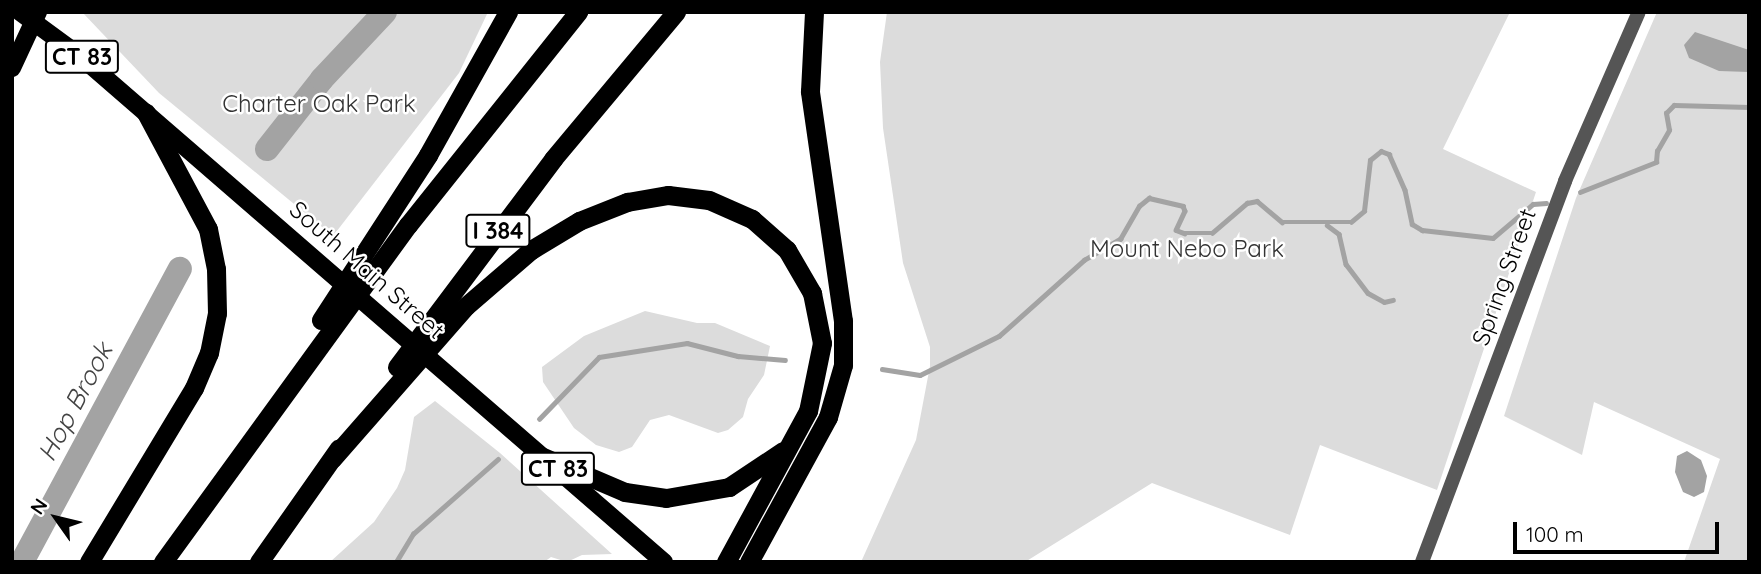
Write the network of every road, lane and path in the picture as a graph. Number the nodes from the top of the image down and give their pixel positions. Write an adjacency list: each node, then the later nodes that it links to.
1 (508, 12): 9 (highway)
2 (579, 12): 9 (highway)
3 (676, 12): 12 (highway, I 384)
4 (814, 12): 18 (highway)
5 (1639, 12): 19 (street, Spring Street)
6 (30, 15): 7 (main road); 8 (main road, South Main Street / CT 83)
7 (12, 68)
8 (146, 113): 11 (main road, South Main Street / CT 83); 13 (highway)
9 (261, 424): 14 (highway)
10 (799, 431): 11 (highway); 12 (highway); 17 (highway)
11 (543, 457): 16 (main road, South Main Street / CT 83)
12 (332, 459): 15 (highway, I 384)
13 (89, 562)
14 (163, 562)
15 (259, 562)
16 (664, 562)
17 (726, 562)
18 (749, 562)
19 (1422, 562)

